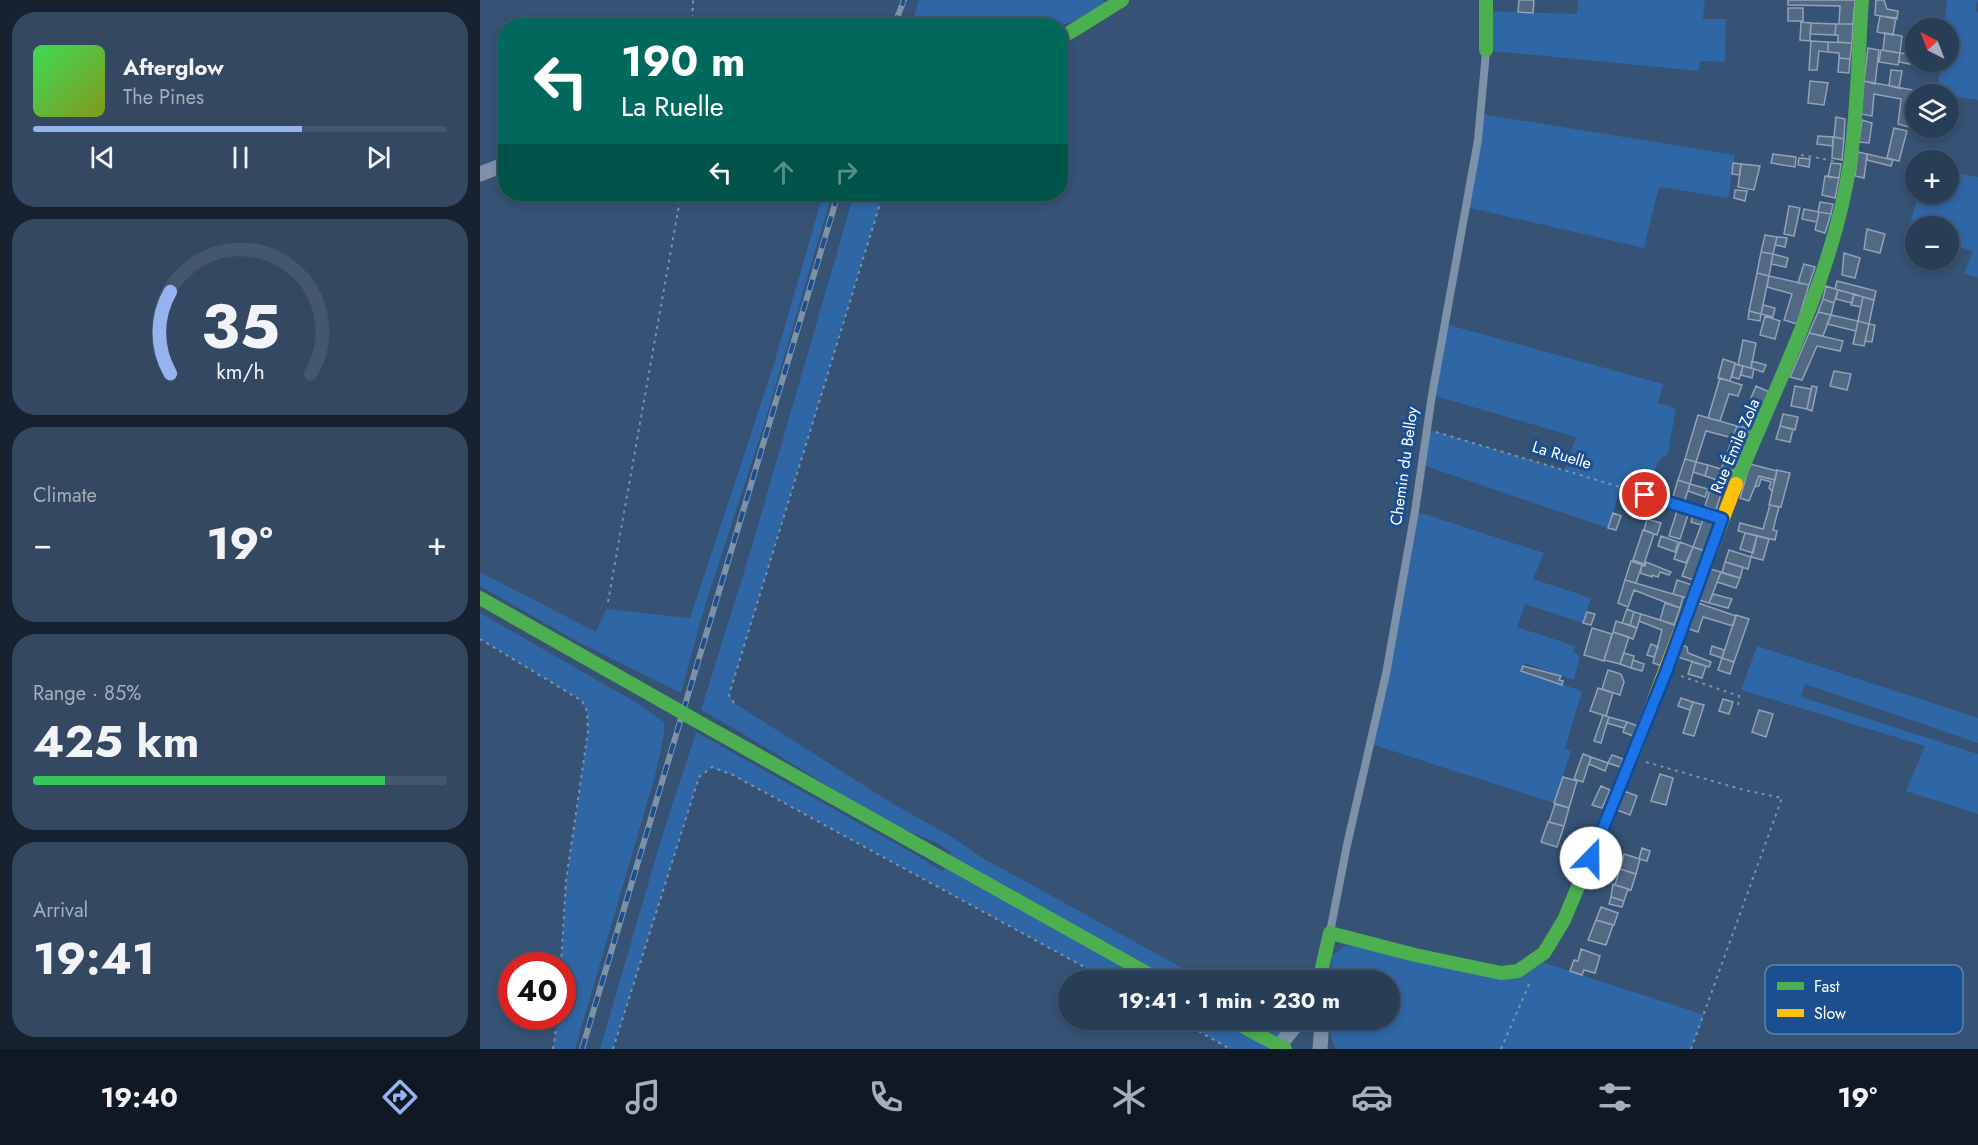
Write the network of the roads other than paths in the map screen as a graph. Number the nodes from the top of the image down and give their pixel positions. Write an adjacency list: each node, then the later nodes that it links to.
1 (1122, 0): 4 (street)
2 (1486, 0): 5 (street, Chemin du Belloy)
3 (1862, 0): 9 (street, Rue Émile Zola)
4 (1068, 33)
5 (1486, 50): 11 (lane, Chemin du Belloy)
6 (498, 167): 7 (street)
7 (480, 174)
8 (1645, 495): 9 (lane)
9 (1722, 519): 11 (street, Rue Émile Zola)
10 (480, 598): 12 (street, bridge)
11 (1330, 933): 13 (street)
12 (1141, 970)
13 (1322, 970)
14 (1249, 1030): 17 (street)
15 (1293, 1030): 17 (street)
16 (1321, 1030): 18 (street)
17 (1281, 1048)
18 (1320, 1049)

